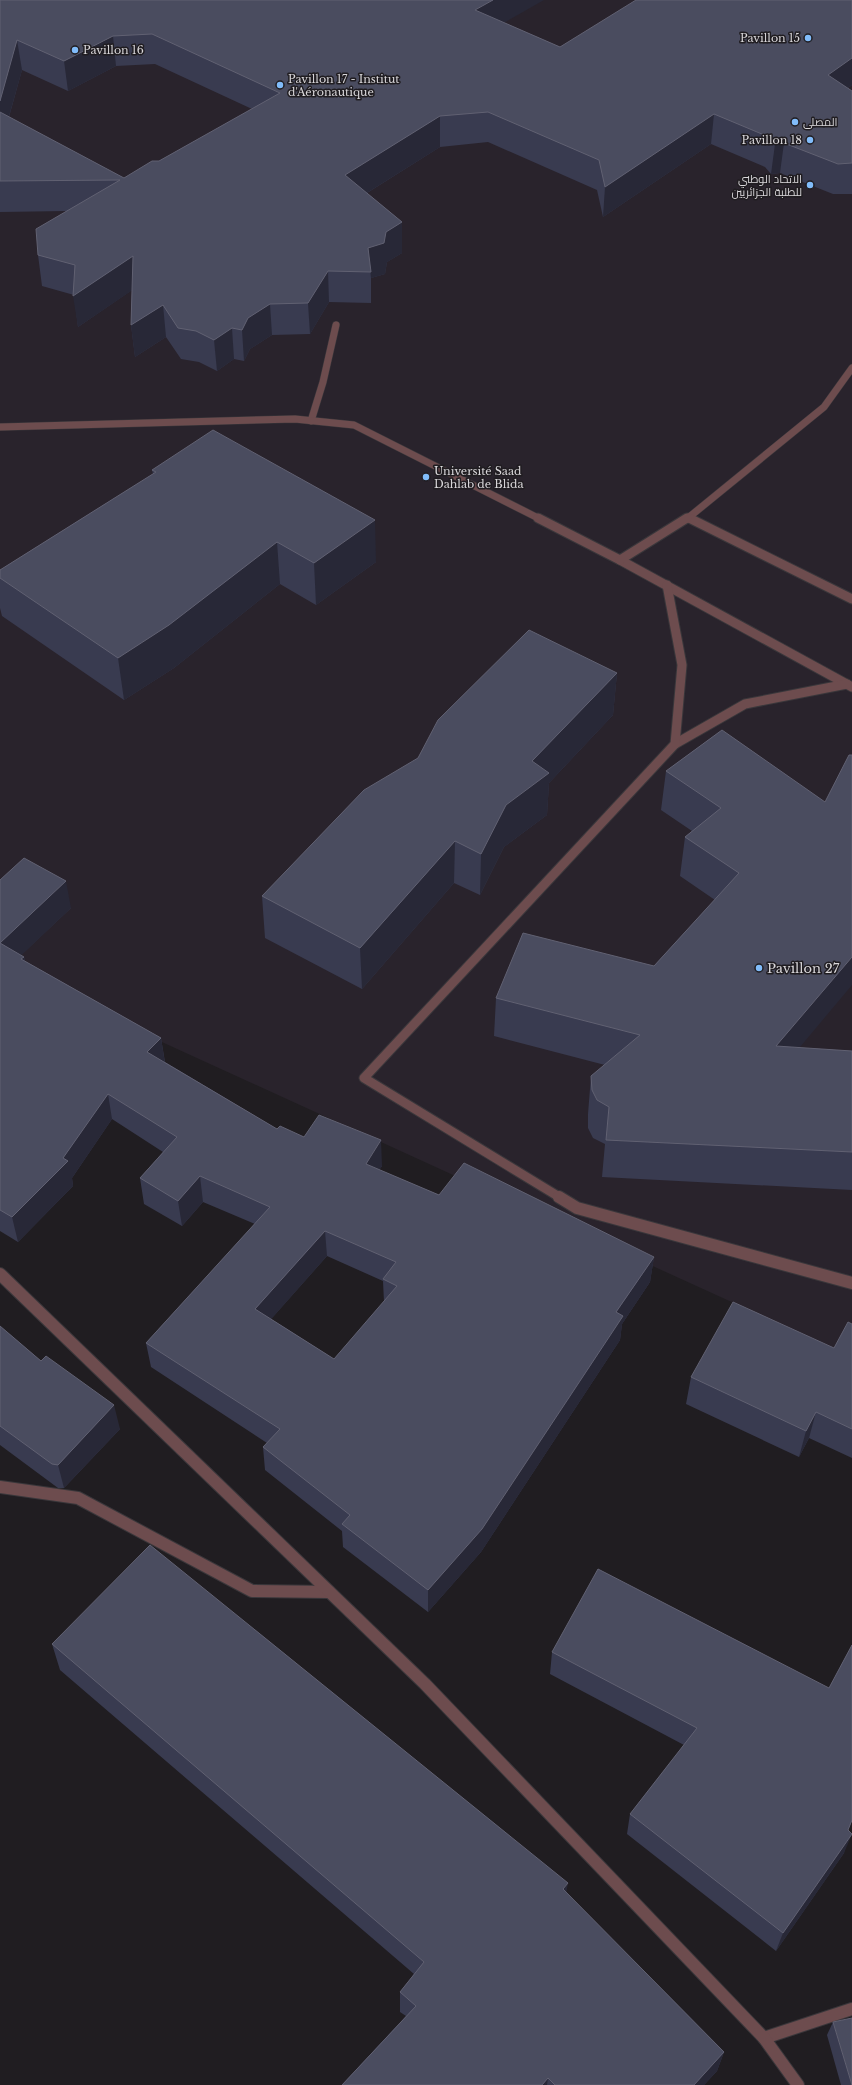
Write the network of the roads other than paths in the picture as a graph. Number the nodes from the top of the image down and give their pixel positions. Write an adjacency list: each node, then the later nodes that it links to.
1 (336, 325): 3 (street)
2 (852, 368): 5 (street)
3 (311, 421): 4 (street); 6 (street)
4 (0, 428)
5 (688, 518): 6 (street); 8 (street)
6 (620, 560): 7 (street)
7 (666, 585): 9 (street); 10 (street)
8 (852, 599)
9 (849, 686): 10 (street)
10 (675, 744): 12 (street)
11 (0, 1274): 14 (street)
12 (852, 1283)
13 (0, 1487): 14 (street)
14 (329, 1592): 16 (street)
15 (852, 2009): 16 (street)
16 (764, 2038): 17 (street)
17 (798, 2085)

